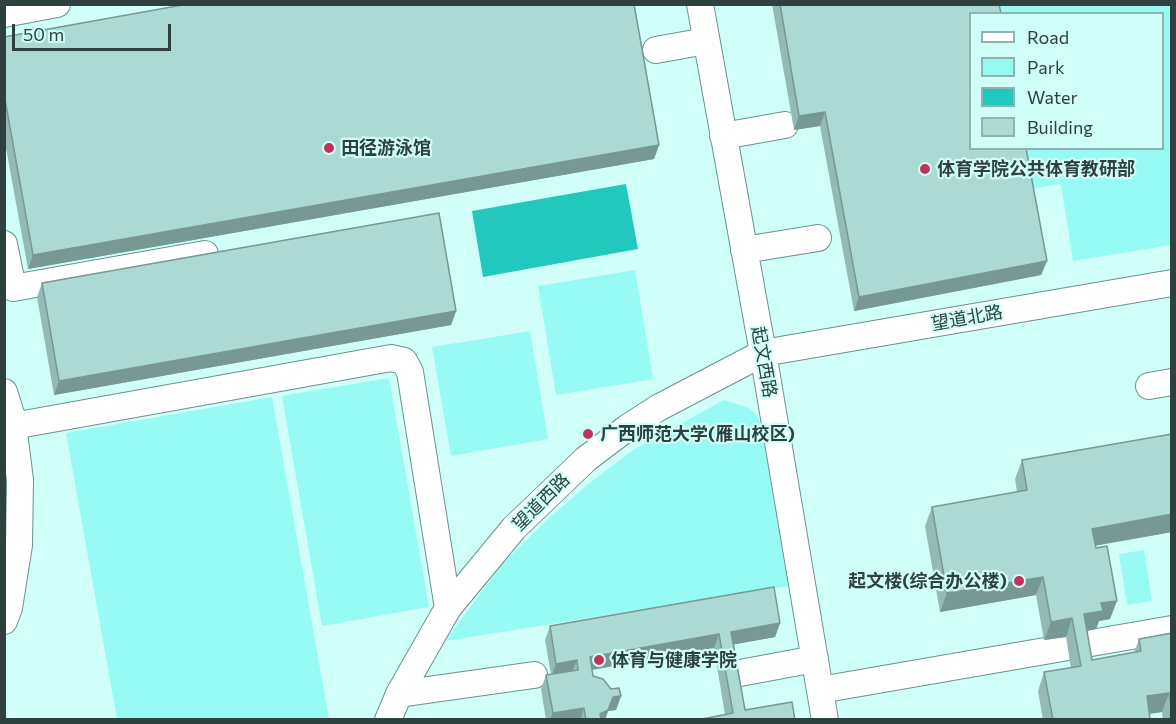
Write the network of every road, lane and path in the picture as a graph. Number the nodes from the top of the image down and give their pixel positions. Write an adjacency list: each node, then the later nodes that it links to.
1 (57, 4): 3 (street)
2 (700, 4): 4 (street, 起文西路)
3 (4, 14)
4 (706, 41): 5 (street); 7 (street, 起文西路)
5 (656, 50)
6 (785, 125): 7 (street)
7 (723, 136): 10 (street, 起文西路)
8 (818, 238): 10 (street)
9 (4, 244): 11 (street)
10 (744, 250): 13 (street, 起文西路)
11 (225, 251)
12 (1172, 283): 13 (street, 望道北路)
13 (762, 353): 16 (street, 望道西路); 19 (street, 起文西路)
14 (4, 392): 15 (street)
15 (13, 426): 16 (street); 17 (street)
16 (448, 608): 23 (street, 望道西路)
17 (4, 621)
18 (1172, 628): 22 (street)
19 (815, 659): 20 (street); 22 (street, 起文西路)
20 (740, 673)
21 (534, 675): 23 (street)
22 (820, 690): 25 (street, 起文西路)
23 (399, 694): 24 (street, 望道西路)
24 (388, 720)
25 (825, 720)

